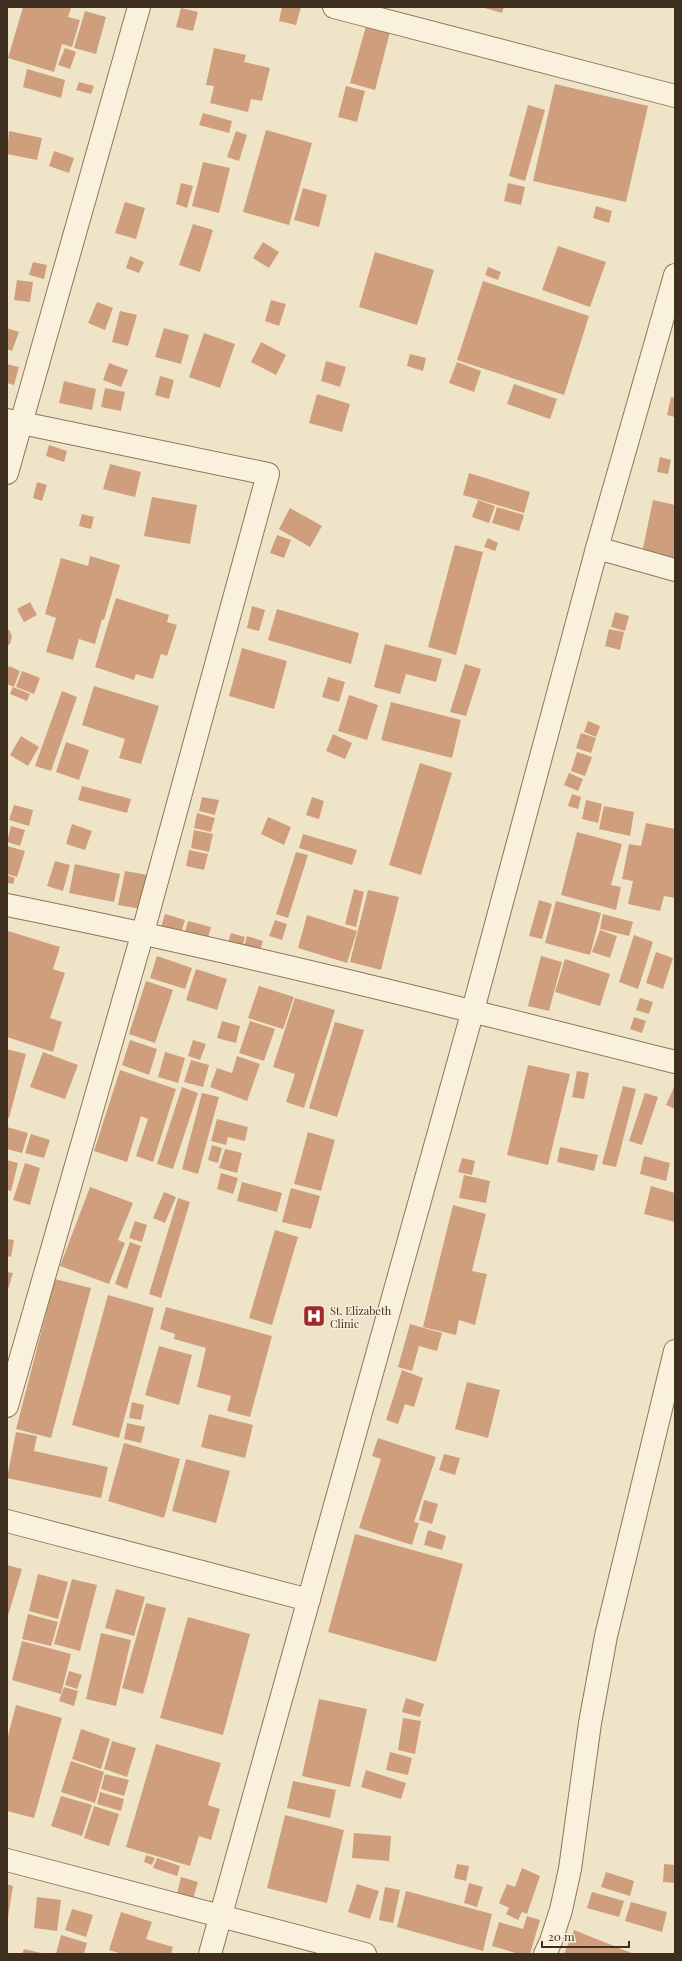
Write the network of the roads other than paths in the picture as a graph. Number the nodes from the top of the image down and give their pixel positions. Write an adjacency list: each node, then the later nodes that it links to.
1 (139, 7): 5 (street)
2 (334, 7): 3 (street)
3 (675, 96)
4 (675, 275): 7 (street)
5 (14, 421): 6 (street); 10 (street)
6 (7, 473)
7 (597, 548): 8 (street); 11 (street)
8 (675, 570)
9 (7, 905): 10 (street)
10 (143, 932): 11 (street); 14 (street)
11 (473, 1010): 12 (street); 16 (street)
12 (675, 1062)
13 (675, 1351): 21 (street)
14 (7, 1406)
15 (7, 1521): 16 (street)
16 (309, 1600): 18 (street)
17 (7, 1860): 18 (street)
18 (222, 1916): 19 (street); 20 (street)
19 (210, 1954)
20 (362, 1954)
21 (545, 1954)

